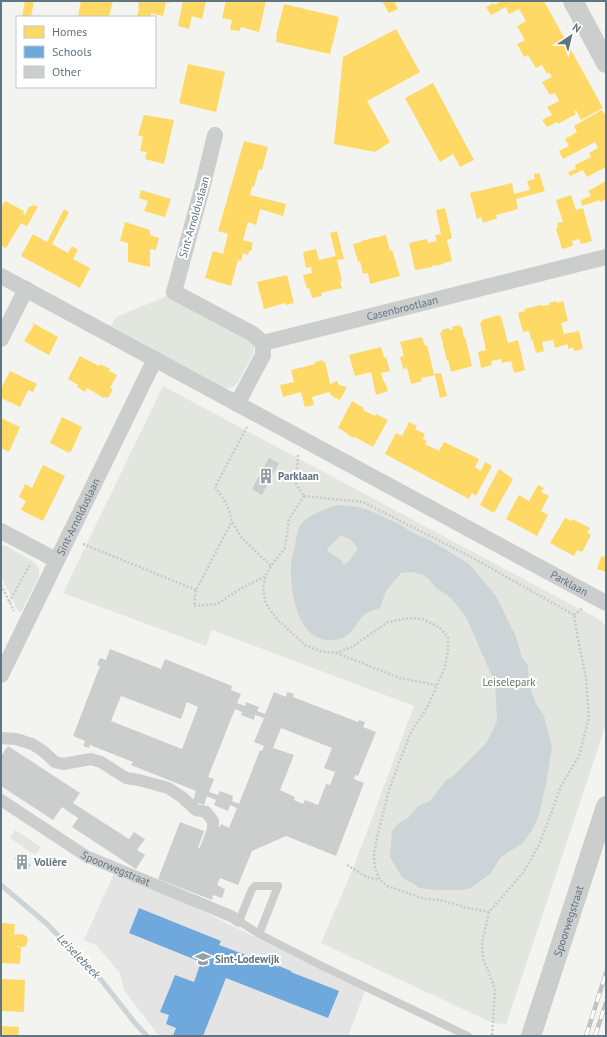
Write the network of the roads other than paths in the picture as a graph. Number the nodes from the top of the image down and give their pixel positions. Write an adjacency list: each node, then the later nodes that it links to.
1 (573, 1): 2 (street)
2 (606, 63)
3 (215, 135): 8 (street, Sint-Arnolduslaan)
4 (606, 258): 8 (street, Casenbrootlaan)
5 (1, 276): 6 (street, Parklaan)
6 (26, 289): 7 (street); 9 (street, Parklaan)
7 (1, 339)
8 (263, 343): 10 (street)
9 (155, 359): 10 (street, Parklaan); 12 (street, Sint-Arnolduslaan)
10 (237, 404): 13 (street, Parklaan)
11 (1, 531): 12 (street)
12 (56, 560): 14 (street, Sint-Arnolduslaan)
13 (606, 603)
14 (1, 675)
15 (1, 738): 18 (street)
16 (1, 800): 19 (street, Spoorwegstraat)
17 (606, 806): 22 (street, Spoorwegstraat)
18 (205, 851)
19 (239, 921): 20 (lane, Spoorwegstraat); 20 (lane)
20 (259, 934): 21 (lane, Spoorwegstraat)
21 (468, 1036)
22 (531, 1036)

